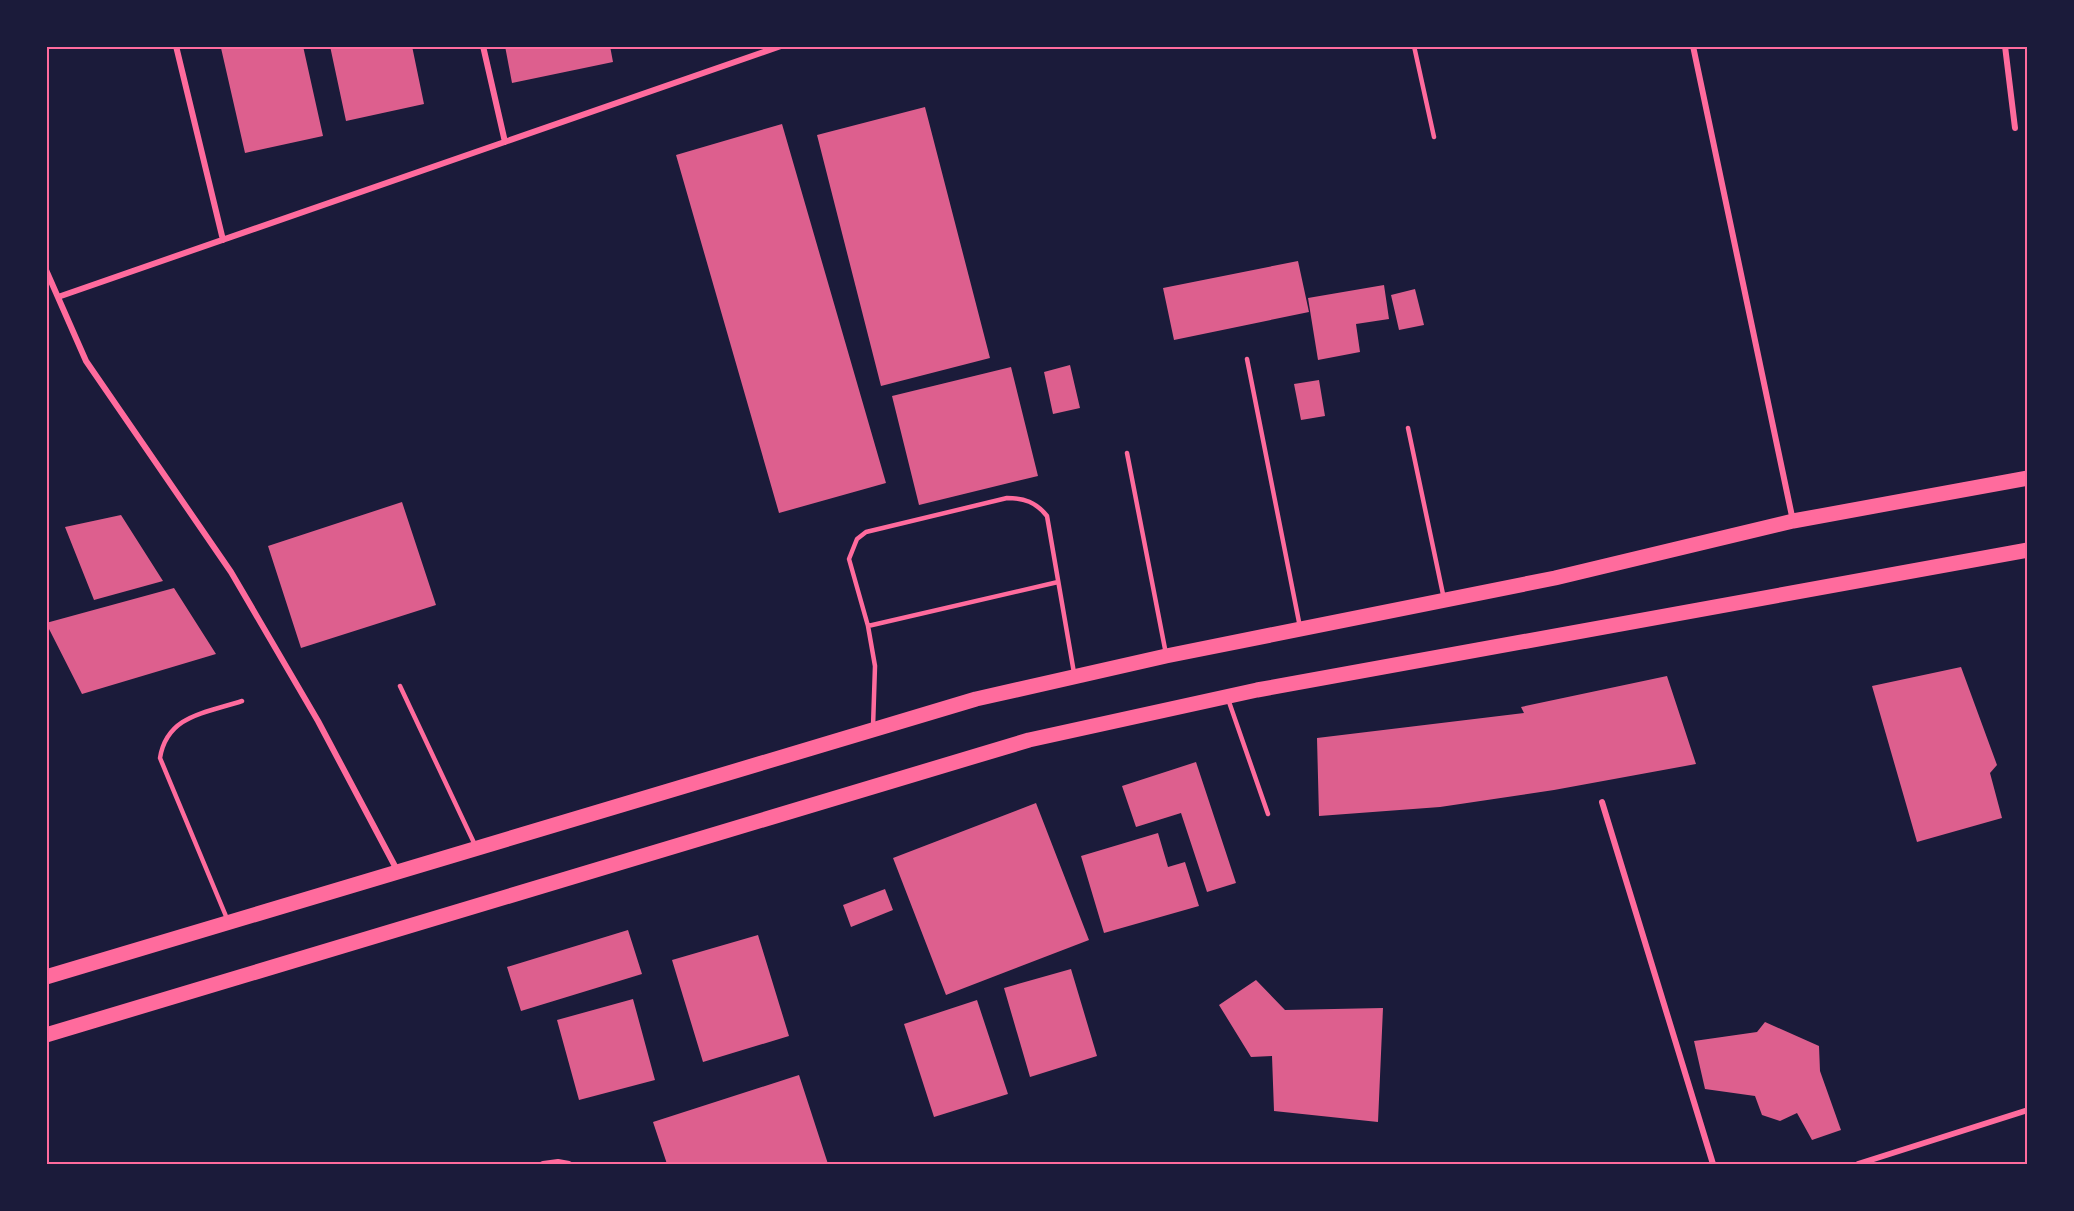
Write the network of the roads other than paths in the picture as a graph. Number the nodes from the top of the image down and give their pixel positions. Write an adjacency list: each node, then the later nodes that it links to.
1 (176, 46): 10 (street)
2 (483, 46): 9 (street)
3 (781, 46): 9 (street)
4 (1414, 46): 8 (lane)
5 (1693, 46): 17 (street)
6 (2005, 46): 7 (street)
7 (2015, 128)
8 (1434, 137)
9 (505, 142): 10 (street)
10 (223, 240): 12 (street)
11 (46, 270): 12 (street)
12 (58, 297): 32 (street)
13 (1247, 359): 22 (lane)
14 (1408, 428): 20 (lane)
15 (1127, 453): 23 (lane)
16 (2028, 478): 17 (main road)
17 (1793, 521): 20 (main road)
18 (2028, 550): 26 (main road)
19 (1058, 582): 21 (lane); 21 (lane); 24 (lane)
20 (1445, 601): 22 (main road)
21 (868, 626): 28 (lane)
22 (1300, 630): 23 (main road)
23 (1166, 656): 24 (main road)
24 (1074, 676): 28 (main road)
25 (400, 686): 31 (lane)
26 (1227, 696): 30 (lane); 35 (main road)
27 (242, 701): 33 (lane)
28 (873, 729): 31 (main road)
29 (1602, 802): 39 (street)
30 (1268, 814)
31 (477, 850): 32 (main road)
32 (399, 874): 33 (main road)
33 (229, 923): 34 (main road)
34 (46, 977)
35 (46, 1035)
36 (2028, 1110): 40 (street)
37 (543, 1164): 38 (street)
38 (569, 1164)
39 (1713, 1164)
40 (1858, 1164)

